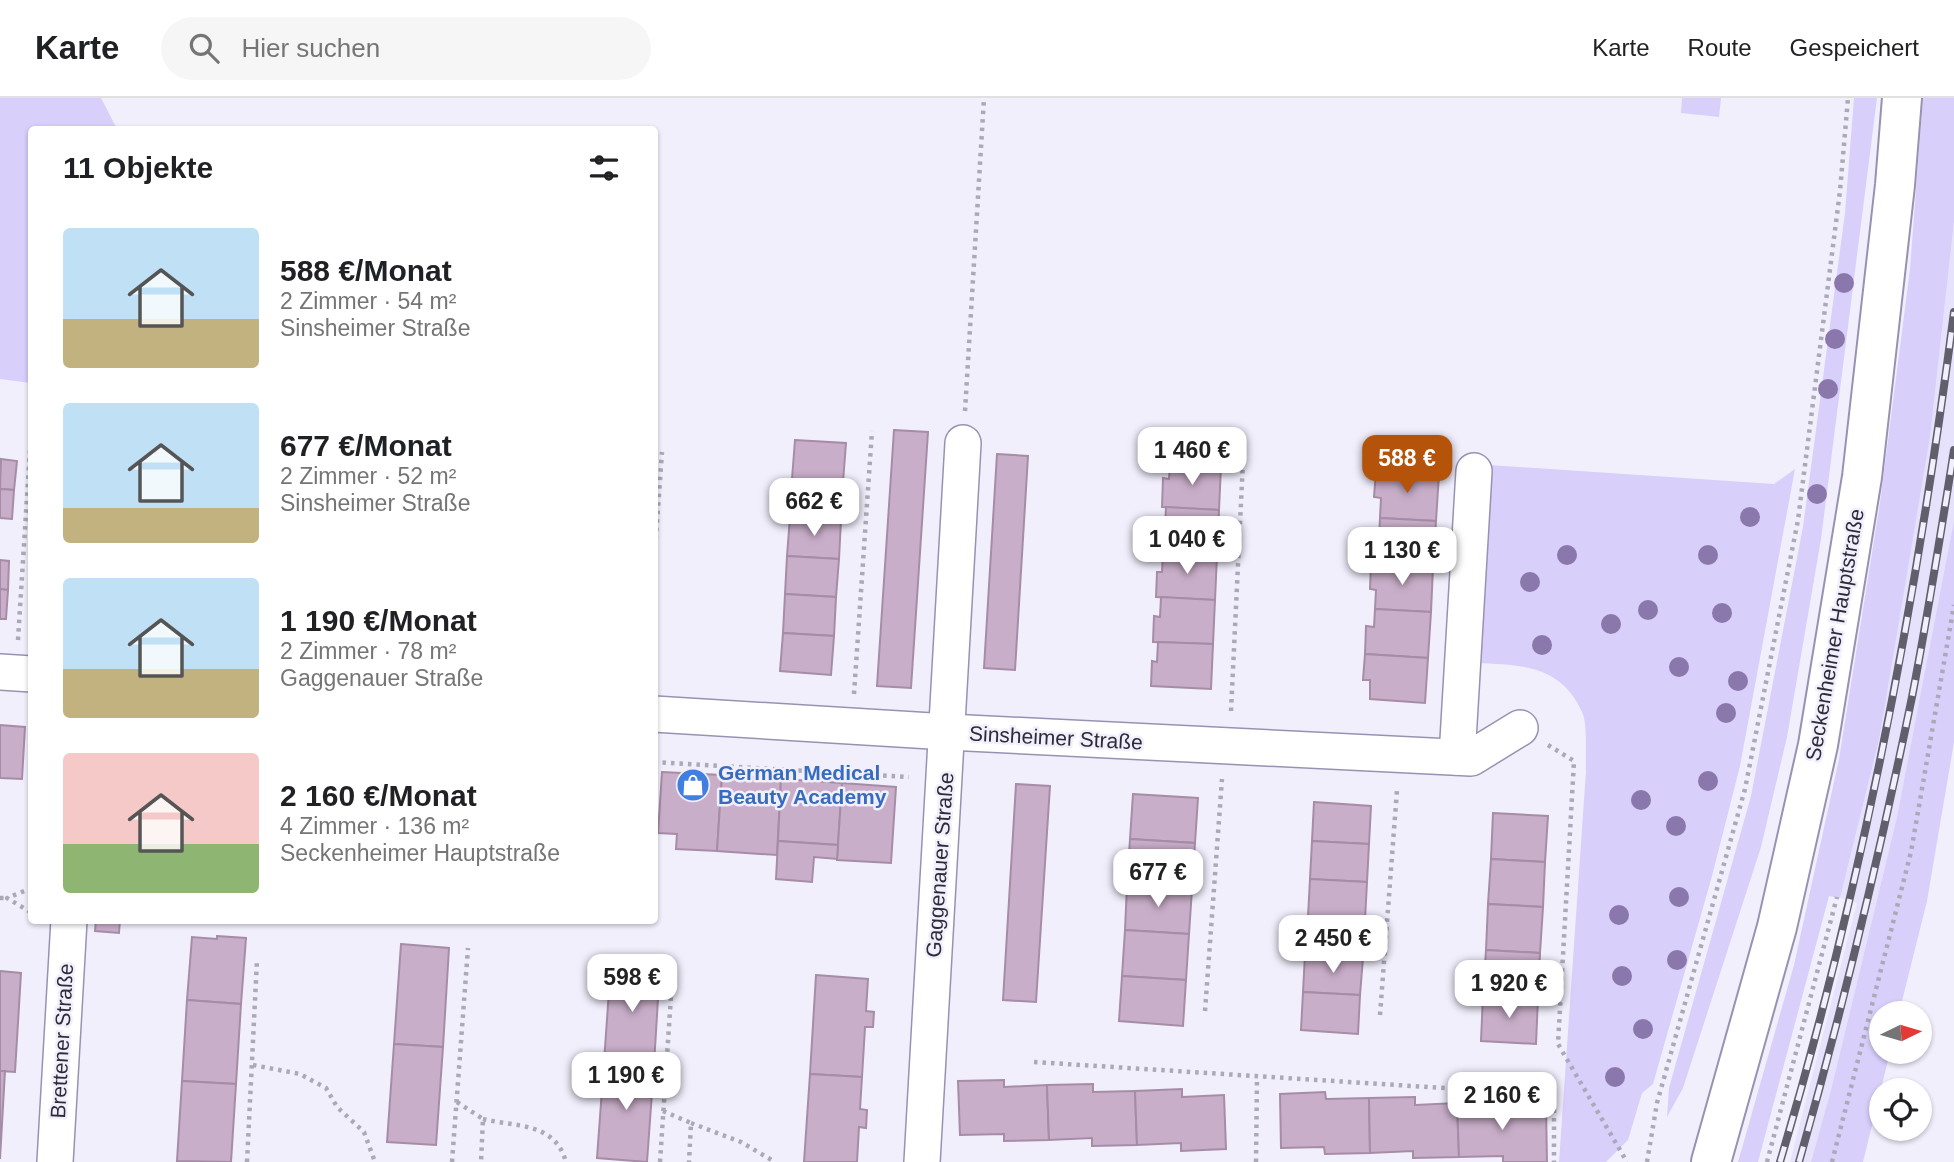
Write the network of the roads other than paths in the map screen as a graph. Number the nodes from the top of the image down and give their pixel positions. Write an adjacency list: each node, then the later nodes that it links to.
1 (1902, 98): 11 (main road, Seckenheimer Hauptstraße)
2 (963, 443): 6 (street, Gaggenauer Straße)
3 (1474, 471): 7 (street)
4 (658, 714): 6 (street, Sinsheimer Straße)
5 (1520, 728): 7 (street, Sinsheimer Straße)
6 (948, 732): 7 (street, Sinsheimer Straße); 10 (street, Gaggenauer Straße)
7 (1457, 757)
8 (69, 924): 9 (street, Brettener Straße)
9 (55, 1162)
10 (922, 1162)
11 (1711, 1162)

